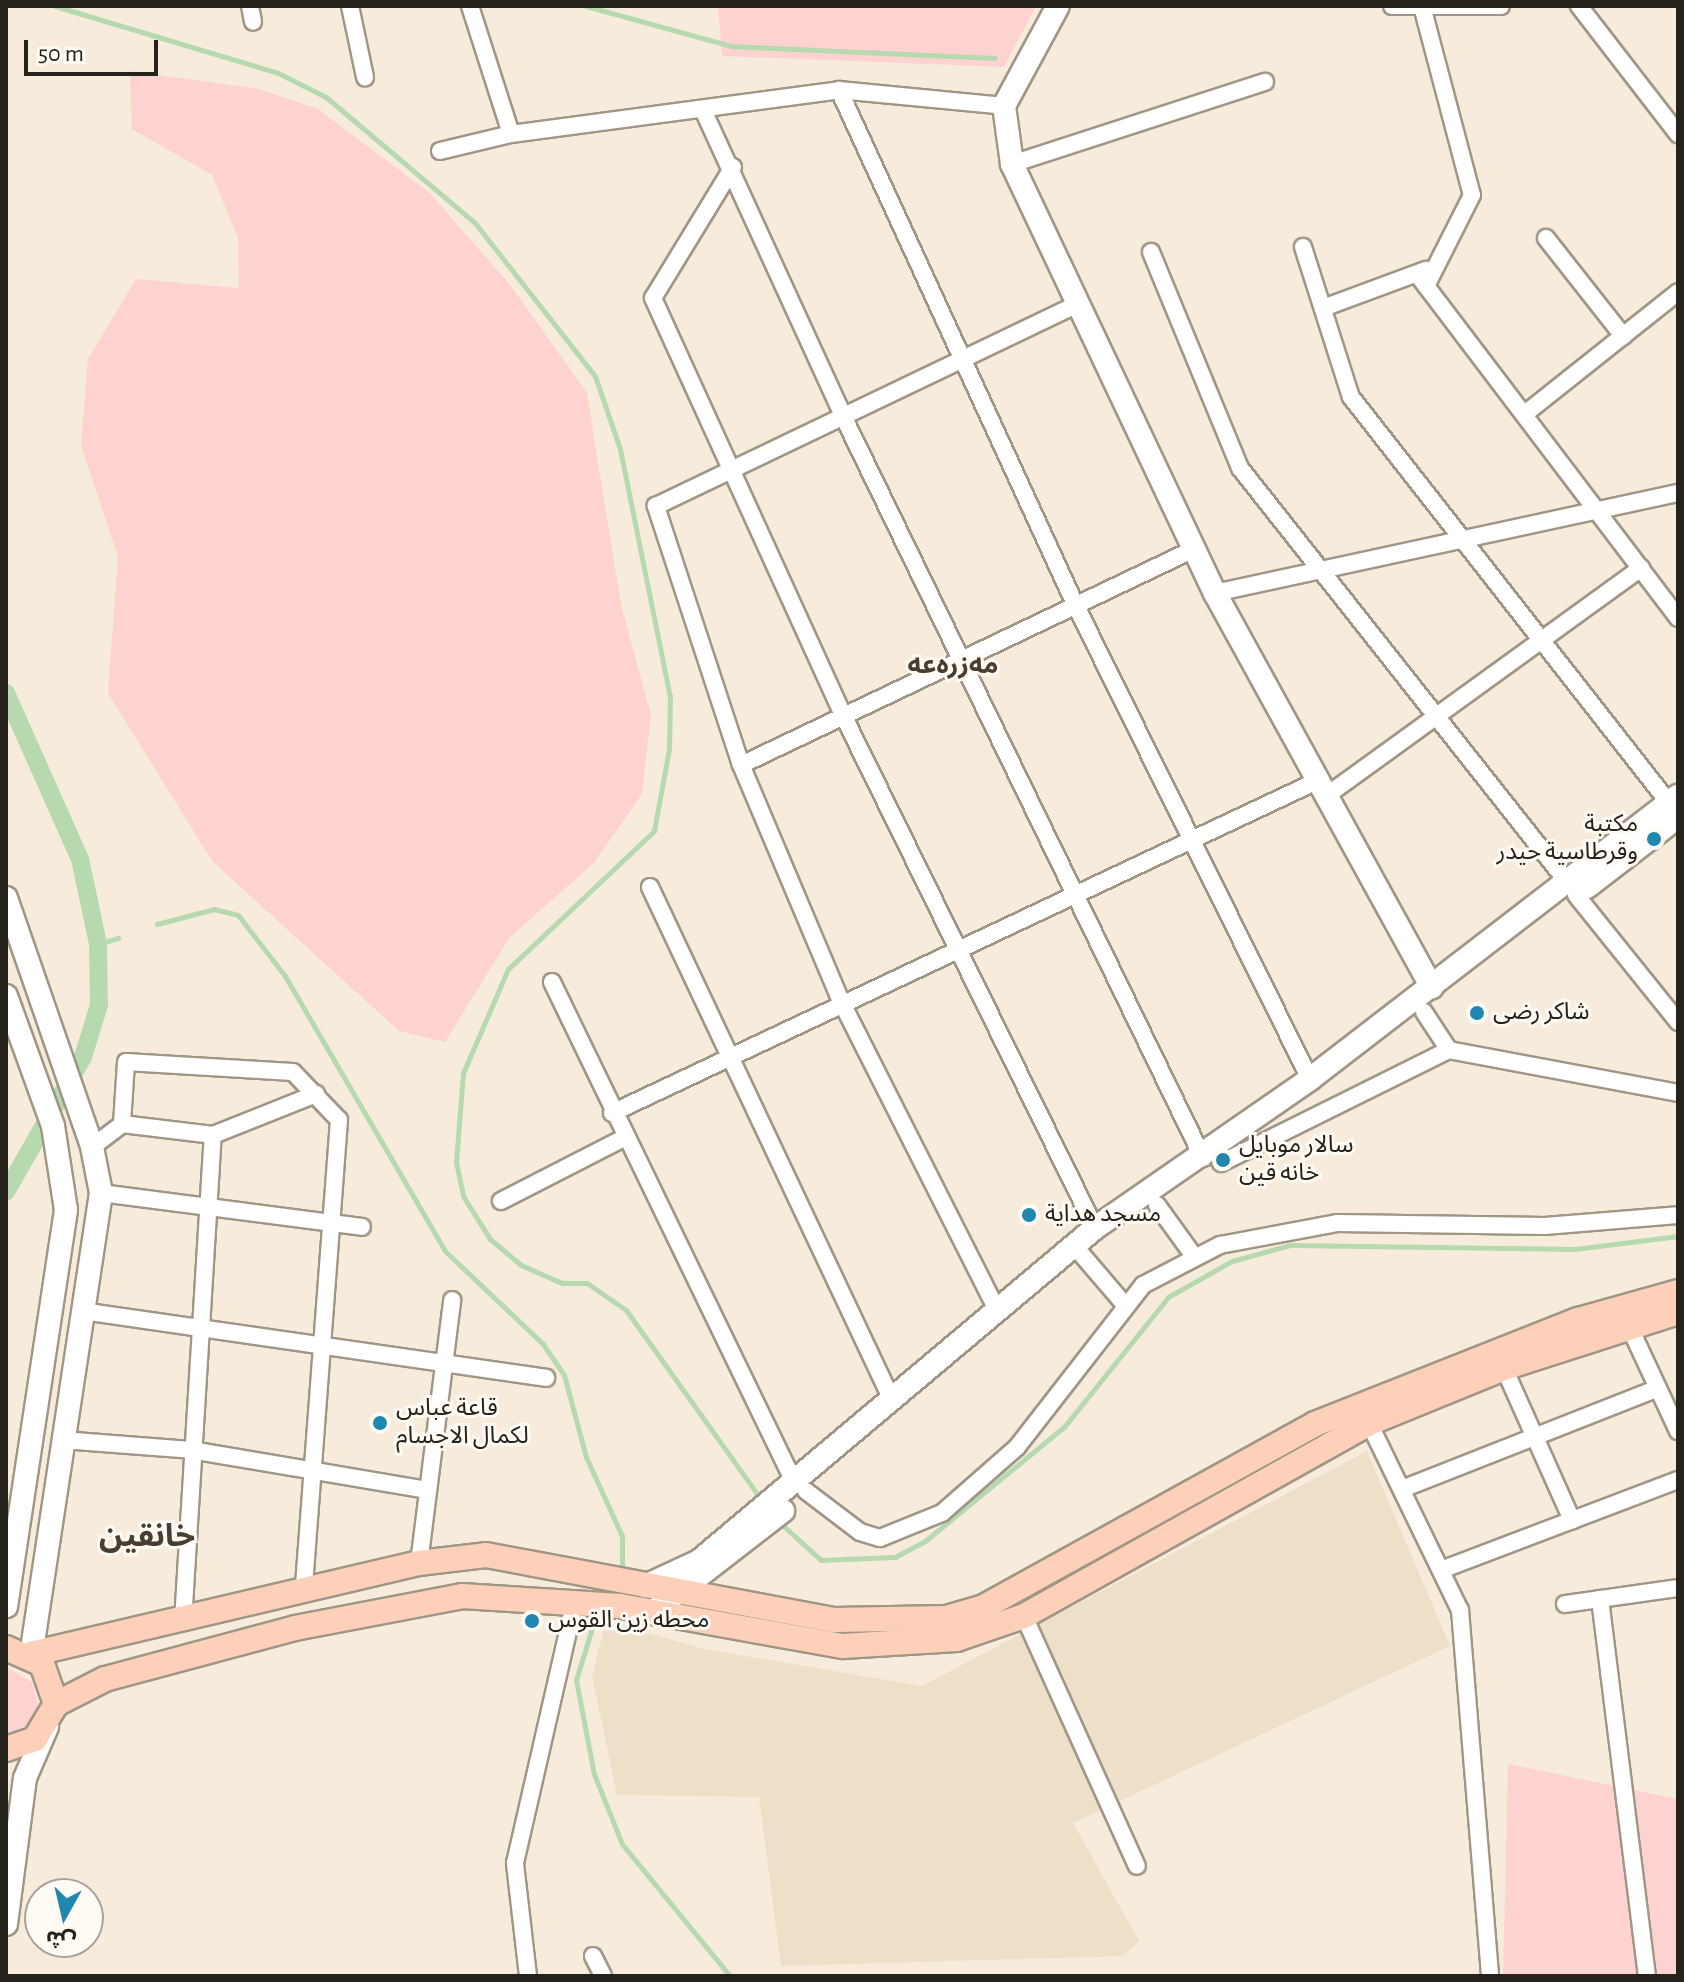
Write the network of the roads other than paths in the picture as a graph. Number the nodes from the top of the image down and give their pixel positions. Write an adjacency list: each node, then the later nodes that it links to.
1 (350, 6): 8 (street)
2 (470, 6): 14 (street)
3 (1058, 6): 11 (main road)
4 (1394, 6): 7 (street)
5 (1501, 6): 7 (street)
6 (1579, 6): 13 (street)
7 (1423, 10): 22 (street)
8 (365, 77)
9 (1265, 82): 17 (street)
10 (839, 90): 11 (street); 12 (street); 27 (street)
11 (1004, 106): 17 (main road)
12 (704, 112): 14 (street); 18 (street)
13 (1672, 115): 15 (street)
14 (511, 134): 16 (street)
15 (1678, 134)
16 (440, 151)
17 (1012, 164): 24 (main road)
18 (733, 167): 29 (street); 30 (street)
19 (1546, 238): 26 (street)
20 (1303, 247): 25 (street)
21 (1151, 252): 36 (street)
22 (1422, 280): 25 (street); 28 (street)
23 (1678, 292): 26 (street)
24 (1076, 305): 27 (street); 34 (main road)
25 (1323, 308): 33 (street)
26 (1623, 336): 28 (street)
27 (961, 360): 29 (street); 38 (street)
28 (1526, 413): 32 (street)
29 (843, 416): 30 (street); 41 (street)
30 (731, 470): 42 (street); 44 (street)
31 (1678, 493): 32 (street)
32 (1598, 509): 33 (street); 35 (street)
33 (1463, 539): 36 (street); 40 (street)
34 (1194, 549): 37 (main road); 38 (street)
35 (1641, 568): 39 (street); 40 (street)
36 (1321, 570): 37 (street); 43 (street)
37 (1215, 593): 45 (main road)
38 (1075, 604): 41 (street); 47 (street)
39 (1678, 618)
40 (1537, 637): 43 (street); 46 (street)
41 (959, 658): 42 (street); 50 (street)
42 (842, 713): 44 (street); 52 (street)
43 (1436, 717): 45 (street); 49 (street)
44 (741, 765): 56 (street)
45 (1321, 788): 47 (street); 54 (main road)
46 (1676, 810): 49 (main road)
47 (1191, 837): 50 (street); 61 (street)
48 (650, 887): 60 (street)
49 (1572, 889): 54 (main road); 57 (main road); 58 (street)
50 (1073, 892): 52 (street); 69 (street)
51 (6, 898): 68 (main road)
52 (958, 949): 56 (street); 78 (street)
53 (552, 982): 64 (street)
54 (1432, 987): 61 (main road)
55 (6, 996): 71 (main road)
56 (840, 999): 60 (street); 84 (street)
57 (1424, 1012): 59 (street); 69 (main road)
58 (1678, 1022)
59 (1449, 1050): 62 (street); 69 (street)
60 (727, 1057): 64 (street); 94 (street)
61 (1310, 1079): 69 (main road)
62 (1678, 1093)
63 (316, 1094): 65 (street); 66 (street); 76 (street)
64 (612, 1113): 67 (street)
65 (122, 1124): 66 (street); 68 (street)
66 (213, 1135): 74 (street)
67 (624, 1138): 72 (street); 104 (street)
68 (92, 1147): 70 (main road)
69 (1212, 1160): 73 (main road); 78 (main road)
70 (101, 1193): 71 (main road); 74 (street); 85 (main road)
71 (66, 1194): 118 (main road)
72 (501, 1201)
73 (1157, 1205): 79 (street); 80 (main road)
74 (208, 1208): 76 (street); 88 (street)
75 (1678, 1215): 79 (street)
76 (332, 1222): 77 (street); 89 (street)
77 (362, 1227)
78 (1095, 1228): 84 (main road)
79 (1193, 1255): 83 (street)
80 (1083, 1256): 83 (street); 104 (main road)
81 (1678, 1292): 113 (main road)
82 (452, 1300): 90 (street)
83 (1125, 1305): 104 (street)
84 (997, 1310): 94 (main road)
85 (82, 1311): 88 (street); 98 (main road)
86 (1678, 1312): 87 (main road)
87 (1629, 1326): 91 (main road); 93 (street)
88 (199, 1328): 89 (street); 99 (street)
89 (321, 1345): 90 (street); 100 (street)
90 (443, 1363): 92 (street); 103 (street)
91 (1504, 1368): 95 (main road); 97 (street)
92 (546, 1378)
93 (1658, 1388): 96 (street); 97 (street)
94 (892, 1400): 104 (main road)
95 (1369, 1423): 102 (street); 120 (main road)
96 (1678, 1431)
97 (1535, 1438): 102 (street); 105 (street)
98 (62, 1440): 99 (street); 124 (main road)
99 (191, 1450): 100 (street); 121 (street)
100 (310, 1467): 103 (street); 112 (street)
101 (1678, 1480): 105 (street)
102 (1402, 1489): 109 (street)
103 (427, 1490): 108 (street)
104 (796, 1490): 106 (main road)
105 (1572, 1520): 109 (street)
106 (745, 1534): 110 (main road); 113 (main road)
107 (456, 1557): 108 (main road); 110 (main road); 114 (main road)
108 (419, 1563): 112 (main road)
109 (1441, 1570): 133 (street)
110 (640, 1585): 113 (main road)
111 (1678, 1588): 115 (street)
112 (293, 1592): 121 (main road); 122 (main road)
113 (679, 1594): 119 (main road)
114 (462, 1596): 116 (main road); 122 (main road)
115 (1600, 1599): 117 (street); 134 (street)
116 (583, 1602): 119 (main road); 131 (street)
117 (1565, 1604)
118 (6, 1606)
119 (651, 1613): 120 (main road)
120 (1024, 1616): 128 (street)
121 (183, 1622): 124 (main road)
122 (295, 1628): 125 (main road)
123 (6, 1648): 124 (main road)
124 (31, 1654): 125 (main road)
125 (56, 1704): 126 (main road)
126 (47, 1727): 127 (main road); 129 (main road)
127 (6, 1749)
128 (1137, 1866)
129 (6, 1924)
130 (593, 1956): 132 (street)
131 (528, 1976)
132 (603, 1976)
133 (1490, 1976)
134 (1647, 1976)

